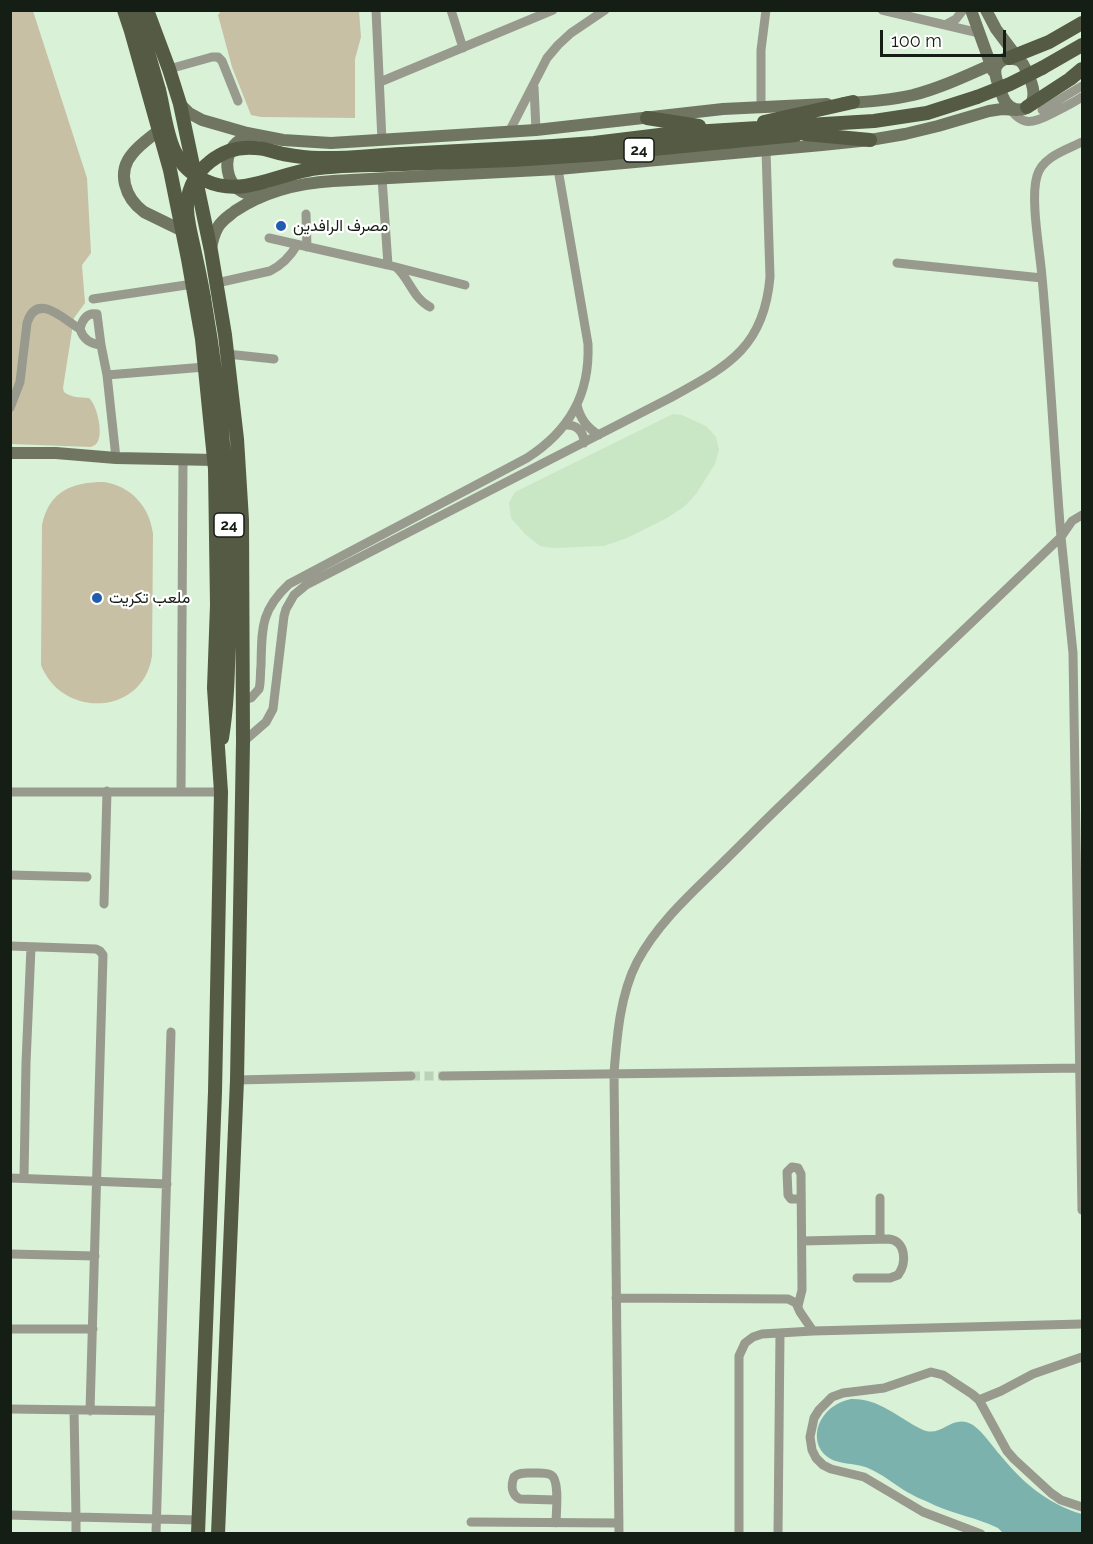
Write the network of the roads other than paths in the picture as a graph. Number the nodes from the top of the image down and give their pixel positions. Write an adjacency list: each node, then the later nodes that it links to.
1 (124, 10): 33 (main road)
2 (134, 10): 45 (main road, 24, bridge)
3 (147, 10): 19 (main road)
4 (376, 10): 22 (street)
5 (451, 10): 17 (street)
6 (553, 10): 17 (street)
7 (605, 10): 23 (street)
8 (766, 10): 30 (street)
9 (882, 10): 14 (street)
10 (963, 10): 14 (street)
11 (971, 10): 15 (street)
12 (986, 10): 18 (street)
13 (1083, 23): 18 (main road)
14 (945, 25): 15 (street)
15 (979, 33): 21 (street)
16 (1083, 45): 32 (main road, 24, bridge)
17 (463, 48): 22 (street)
18 (1012, 59): 21 (street); 29 (street)
19 (169, 69): 26 (street); 28 (main road)
20 (1083, 69): 29 (main road)
21 (993, 71): 27 (street); 29 (street)
22 (380, 82): 40 (street)
23 (534, 85): 34 (street); 35 (street)
24 (1083, 86): 29 (street)
25 (1083, 97): 29 (street)
26 (238, 101)
27 (853, 102): 30 (street); 36 (main road)
28 (180, 104): 38 (street); 55 (main road)
29 (1028, 106): 39 (street)
30 (761, 107): 31 (street)
31 (647, 118): 34 (street); 36 (main road)
32 (874, 122): 36 (main road, 24); 37 (main road, 24)
33 (159, 130): 51 (main road); 51 (street)
34 (536, 130): 35 (street)
35 (509, 132): 40 (street)
36 (732, 134): 37 (main road, 24); 43 (main road); 44 (main road, 24); 45 (main road, 24)
37 (805, 134): 39 (main road)
38 (270, 138): 40 (street); 49 (street)
39 (870, 140): 42 (street)
40 (382, 141)
41 (1083, 142): 58 (street)
42 (766, 150): 43 (street); 73 (street)
43 (703, 155): 46 (street)
44 (579, 156): 45 (main road, 24); 46 (main road)
45 (403, 159): 83 (main road, 24, bridge)
46 (593, 166): 47 (street)
47 (558, 169): 48 (street); 70 (street)
48 (382, 178): 49 (street); 57 (street)
49 (286, 187): 55 (street)
50 (306, 214): 54 (street)
51 (183, 231): 60 (main road)
52 (269, 238): 53 (street)
53 (297, 245): 54 (street); 59 (street)
54 (307, 248): 57 (street)
55 (211, 251): 59 (main road)
56 (897, 263): 58 (street)
57 (392, 266): 61 (street); 63 (street)
58 (1042, 278): 80 (street)
59 (217, 283): 66 (main road)
60 (193, 284): 62 (street); 68 (main road)
61 (465, 285)
62 (93, 299)
63 (430, 307)
64 (80, 329): 65 (street); 65 (street); 71 (street)
65 (101, 345): 69 (street)
66 (227, 354): 67 (street); 81 (main road)
67 (274, 359)
68 (205, 367): 69 (street); 78 (main road)
69 (107, 375): 76 (street)
70 (577, 405): 72 (street); 73 (street)
71 (10, 408)
72 (565, 425): 74 (street); 81 (street)
73 (599, 435): 74 (street)
74 (585, 443): 82 (street)
75 (10, 453): 76 (street)
76 (116, 458): 77 (street)
77 (183, 460): 78 (street); 85 (street)
78 (215, 460): 83 (main road)
79 (1083, 515): 80 (street)
80 (1061, 537): 93 (street); 96 (street)
81 (243, 700): 82 (main road)
82 (243, 742): 99 (main road)
83 (219, 753): 87 (main road)
84 (107, 791): 85 (street); 86 (street); 90 (street)
85 (181, 791): 87 (street)
86 (10, 792)
87 (221, 792): 100 (main road)
88 (10, 875): 89 (street)
89 (87, 877)
90 (104, 904)
91 (10, 946): 92 (street)
92 (31, 947): 102 (street); 103 (street)
93 (1080, 952): 95 (street)
94 (171, 1032): 104 (street)
95 (1082, 1068): 96 (street); 107 (street)
96 (614, 1073): 98 (street); 113 (street)
97 (411, 1076): 99 (street)
98 (443, 1076)
99 (237, 1086): 100 (main road); 138 (main road)
100 (215, 1092): 134 (main road)
101 (10, 1178): 102 (street)
102 (24, 1178): 103 (street)
103 (97, 1181): 104 (street); 111 (street)
104 (167, 1184): 126 (street)
105 (880, 1198): 108 (street)
106 (801, 1199): 109 (street)
107 (1083, 1210)
108 (880, 1239): 109 (street); 112 (street)
109 (802, 1241): 114 (street)
110 (10, 1254): 111 (street)
111 (95, 1256): 117 (street)
112 (857, 1278)
113 (616, 1298): 114 (street); 135 (street)
114 (799, 1309): 118 (street); 119 (street)
115 (1083, 1324): 118 (street)
116 (10, 1329): 117 (street)
117 (93, 1329): 125 (street)
118 (813, 1331): 119 (street)
119 (791, 1332): 120 (street)
120 (780, 1333): 139 (street); 140 (street)
121 (1083, 1357): 122 (street)
122 (979, 1400): 128 (street); 141 (street)
123 (10, 1409): 124 (street)
124 (74, 1410): 125 (street); 130 (street)
125 (90, 1411): 126 (street)
126 (160, 1411): 131 (street)
127 (556, 1500): 127 (street); 133 (street)
128 (1083, 1506)
129 (10, 1515): 130 (street)
130 (76, 1517): 131 (street); 136 (street)
131 (156, 1518): 134 (street); 137 (street)
132 (471, 1522): 133 (street)
133 (556, 1523): 135 (street)
134 (198, 1526)
135 (619, 1528)
136 (76, 1533)
137 (156, 1533)
138 (218, 1533)
139 (739, 1533)
140 (778, 1533)
141 (981, 1533)

